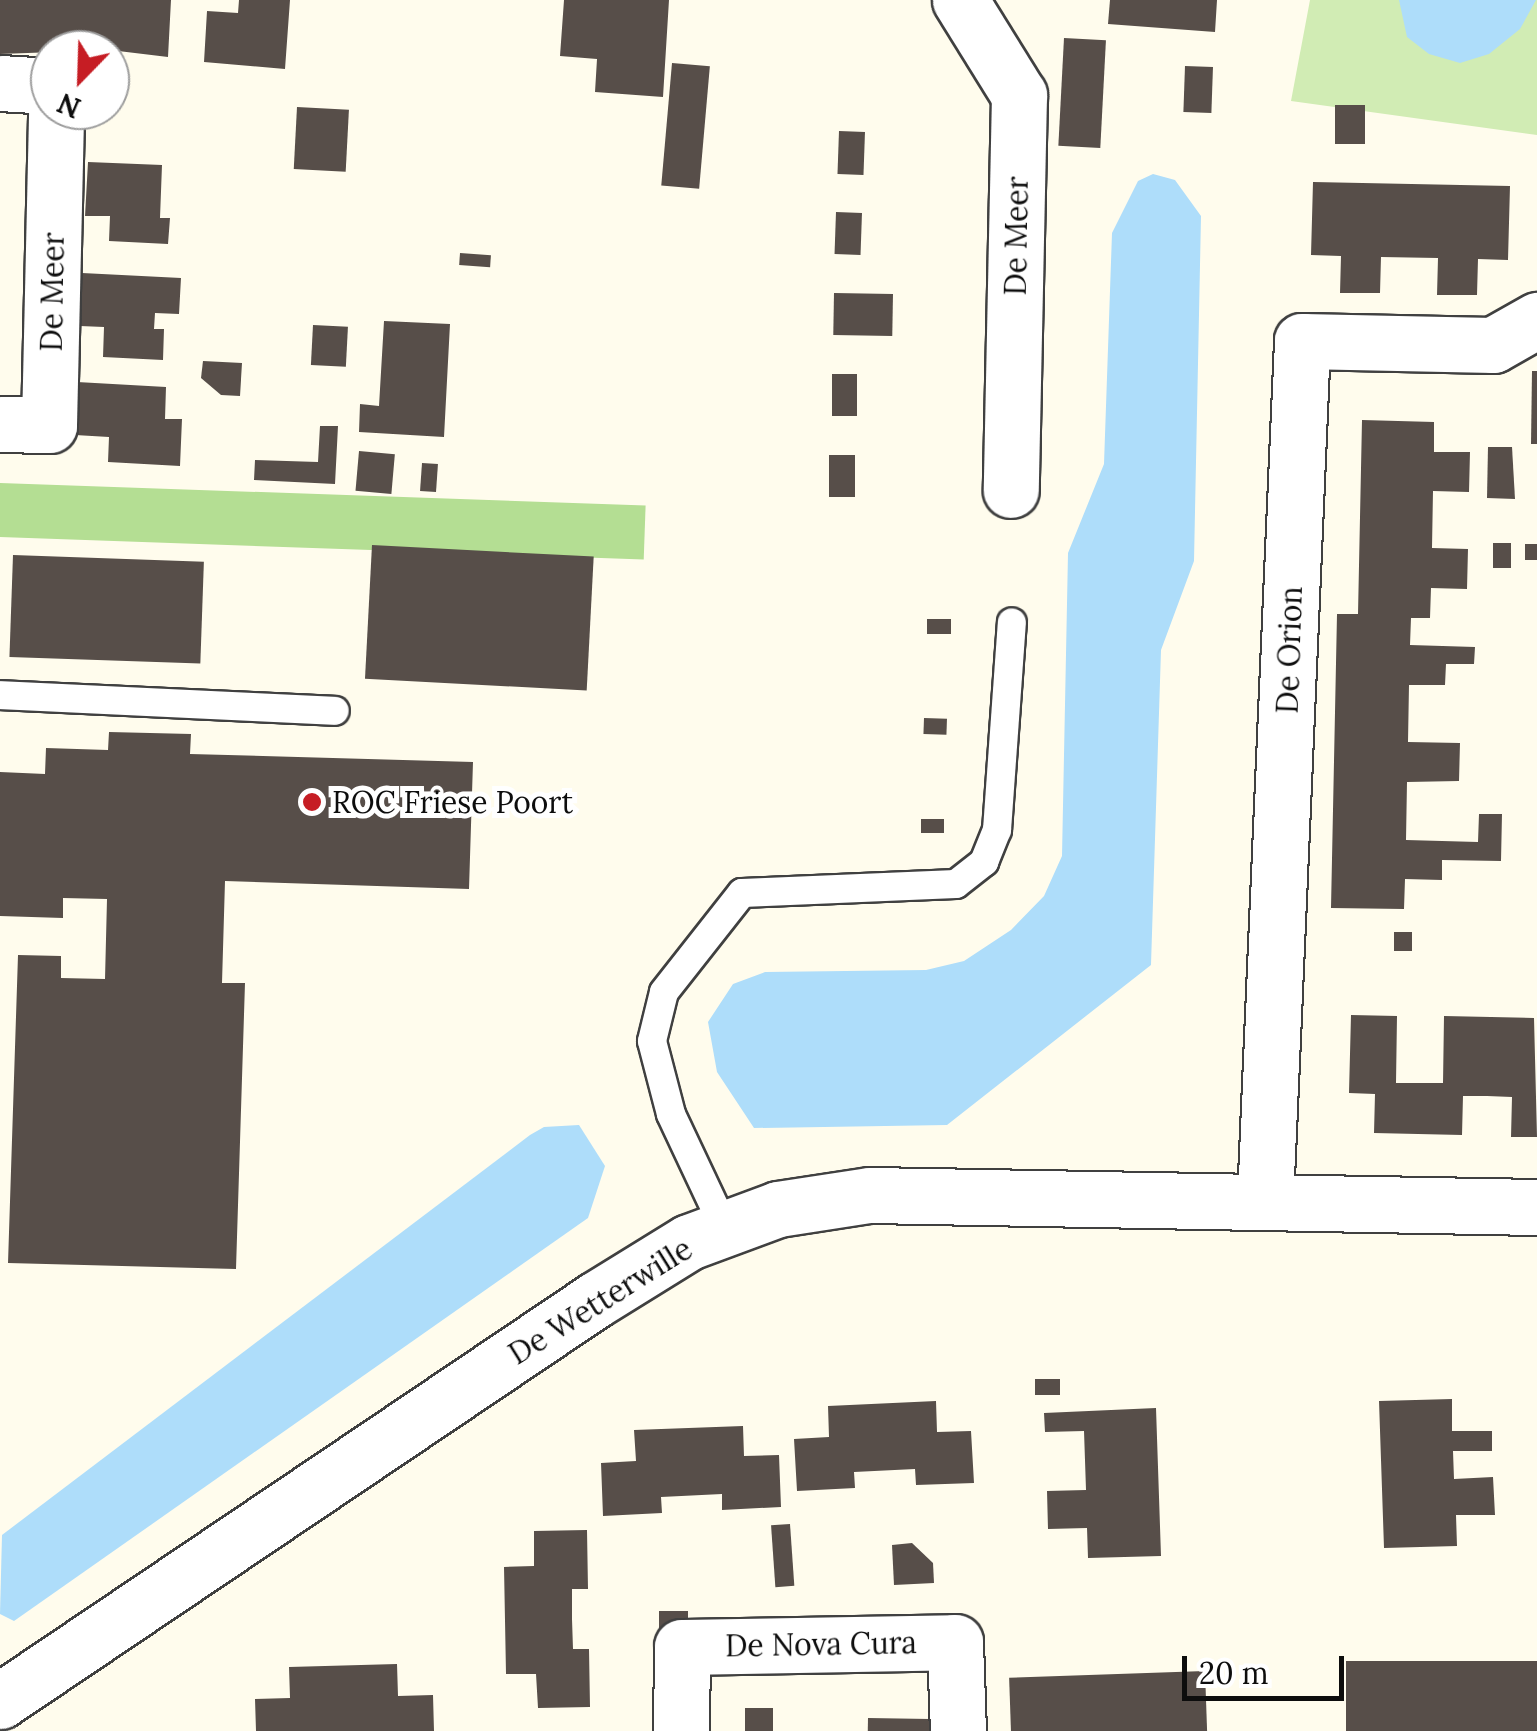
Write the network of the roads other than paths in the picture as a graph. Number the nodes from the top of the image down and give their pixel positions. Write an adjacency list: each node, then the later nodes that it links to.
1 (960, 0): 7 (street, De Meer)
2 (0, 83): 3 (street)
3 (30, 85)
4 (55, 130): 6 (street, De Meer)
5 (1537, 320): 11 (street, De Orion)
6 (0, 424)
7 (1010, 490)
8 (1012, 622): 13 (lane)
9 (0, 695): 10 (lane)
10 (334, 710)
11 (1265, 1200): 12 (street, De Wetterwille); 13 (street, De Wetterwille)
12 (1537, 1207)
13 (724, 1229): 14 (street, De Wetterwille)
14 (0, 1700)
15 (682, 1731): 16 (street, De Nova Cura)
16 (958, 1731)

